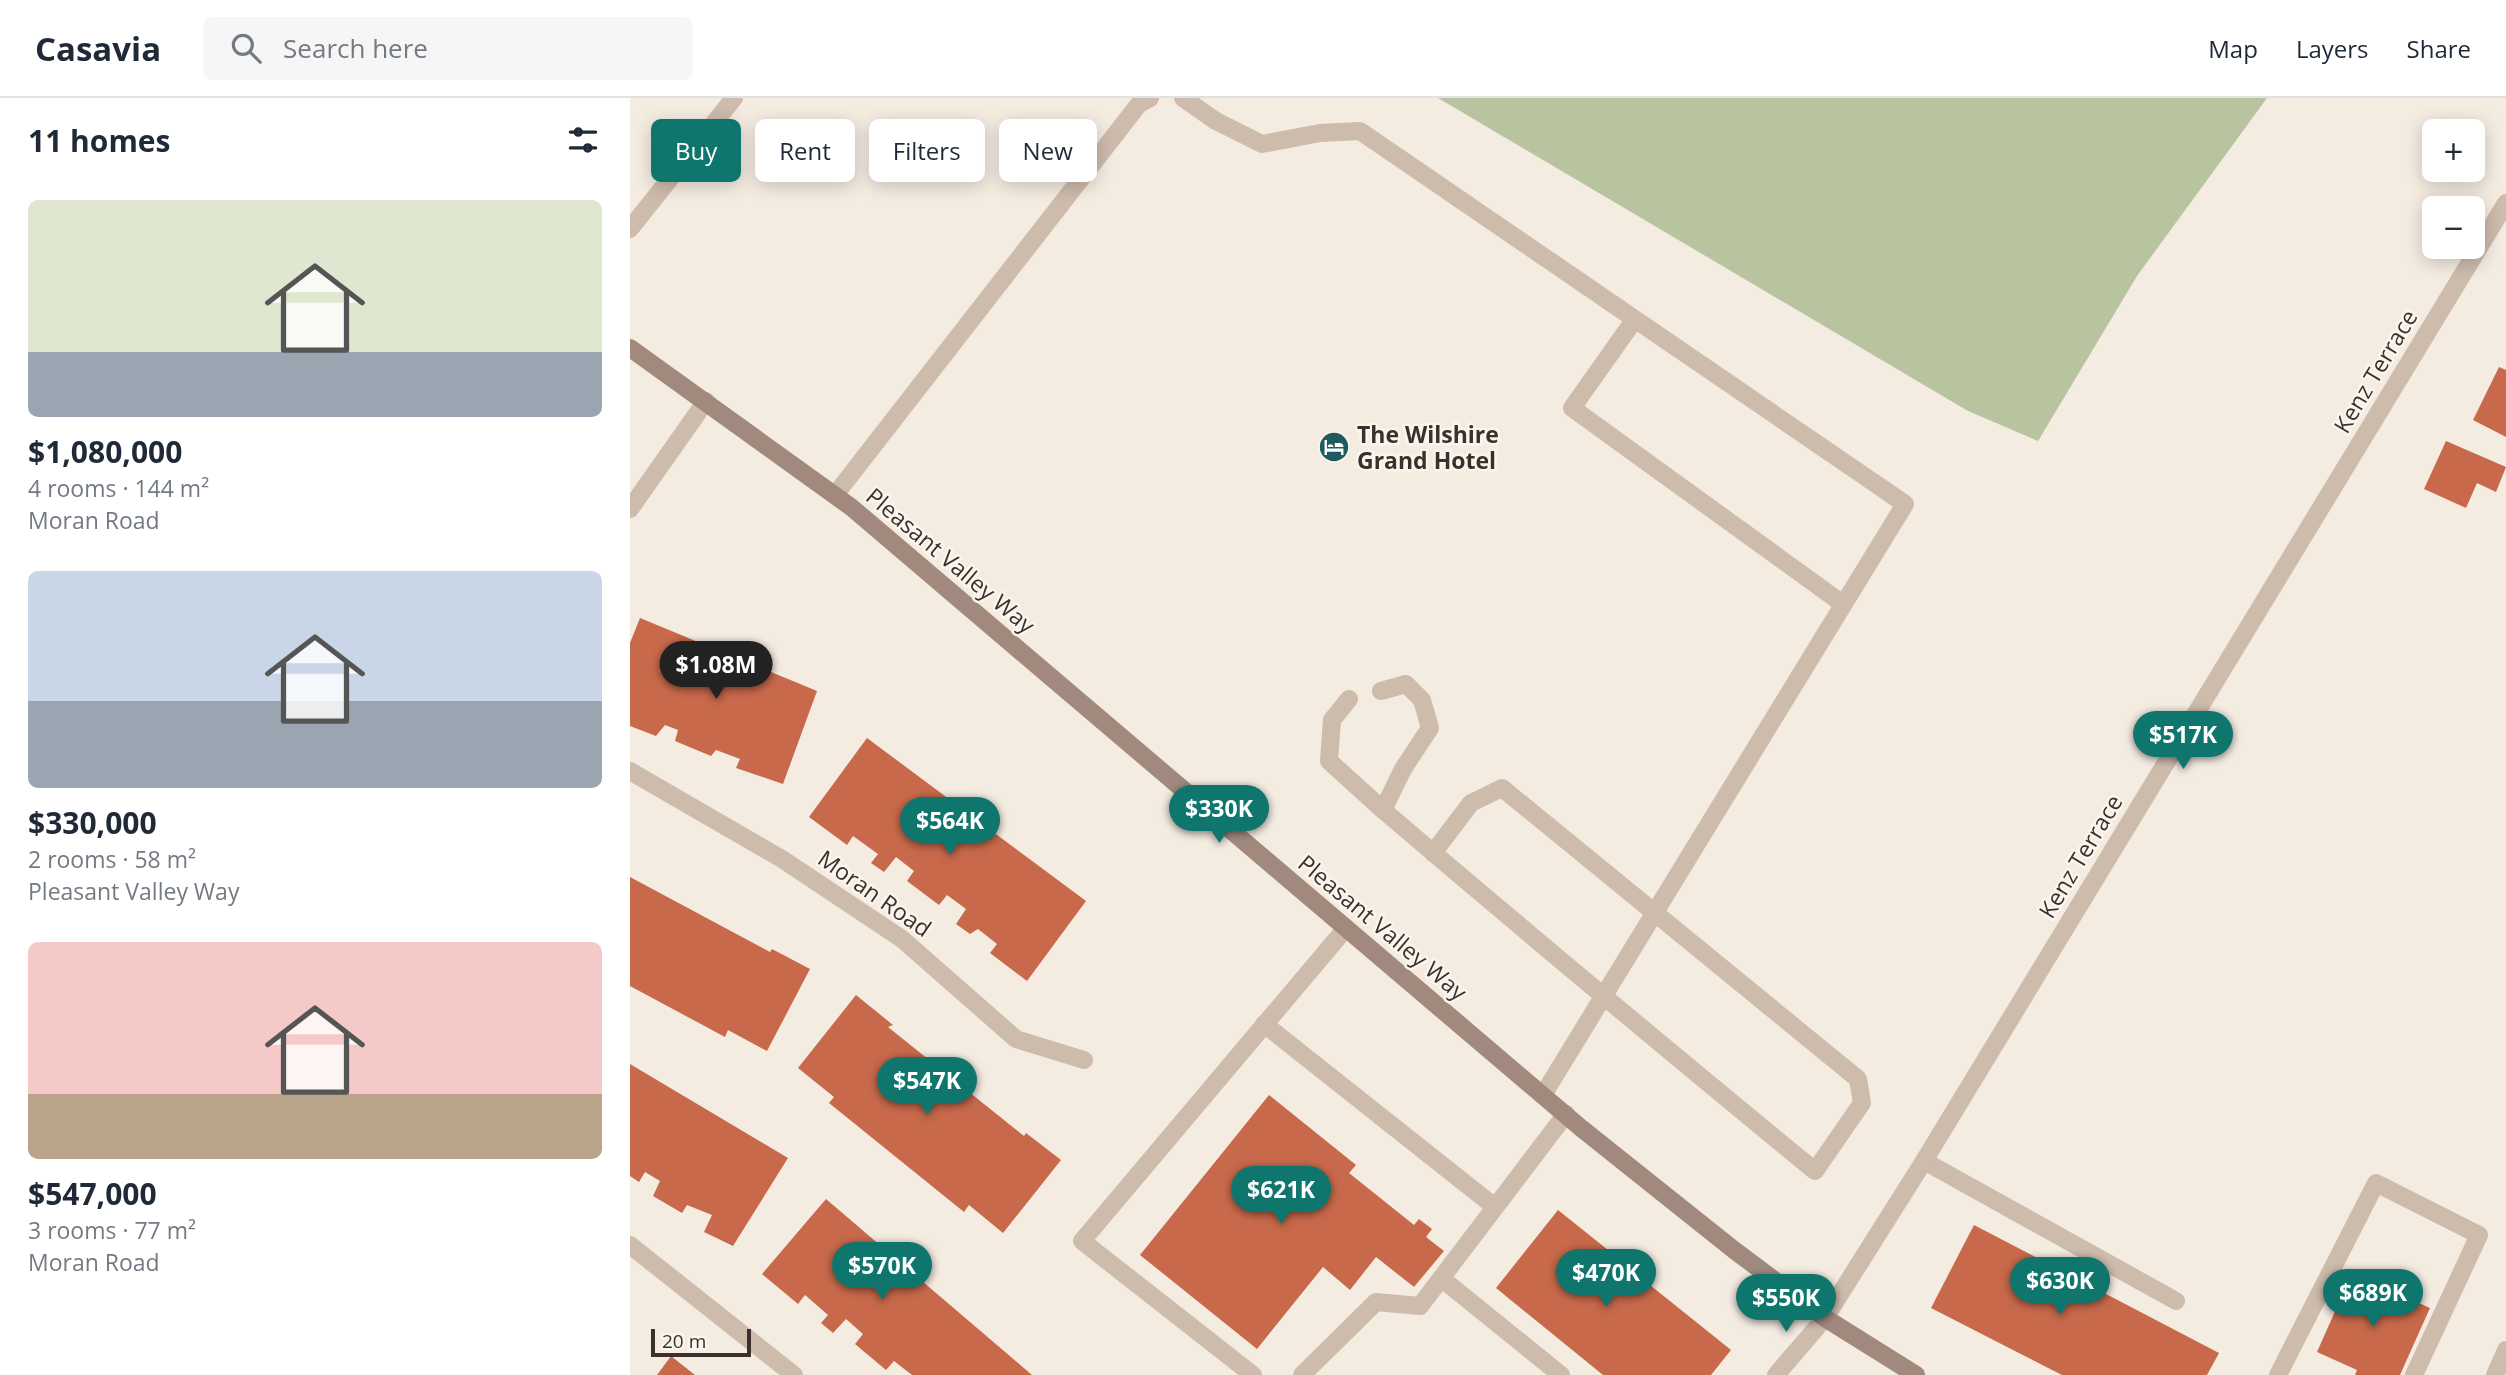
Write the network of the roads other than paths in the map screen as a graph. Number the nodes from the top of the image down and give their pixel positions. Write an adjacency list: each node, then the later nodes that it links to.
1 (734, 98): 5 (street)
2 (1150, 98): 9 (street)
3 (1183, 98): 6 (street)
4 (2506, 202): 24 (street, Kenz Terrace)
5 (630, 229)
6 (1635, 320): 11 (street); 11 (street)
7 (630, 348): 8 (main road, Pleasant Valley Way)
8 (706, 401): 9 (main road, Pleasant Valley Way); 10 (street)
9 (835, 495): 18 (main road, Pleasant Valley Way)
10 (630, 509)
11 (1843, 604): 17 (street)
12 (1381, 691): 15 (street)
13 (1349, 698): 15 (street)
14 (630, 771): 21 (street, Moran Road)
15 (1383, 810): 16 (street)
16 (1433, 853): 17 (street); 19 (street)
17 (1655, 911): 19 (street); 19 (street)
18 (1346, 928): 20 (street); 22 (main road, Pleasant Valley Way)
19 (1603, 998): 22 (street)
20 (1264, 1024): 25 (street); 32 (street)
21 (1084, 1060)
22 (1543, 1096): 23 (main road, Pleasant Valley Way)
23 (1566, 1114): 25 (street); 29 (main road, Pleasant Valley Way)
24 (1924, 1161): 28 (street); 29 (street, Kenz Terrace)
25 (1495, 1207): 27 (street)
26 (630, 1245): 31 (street)
27 (1441, 1278): 33 (street); 34 (street)
28 (2176, 1301)
29 (1825, 1318): 35 (street, Kenz Terrace); 36 (main road, Pleasant Valley Way)
30 (2506, 1350): 39 (street)
31 (794, 1375)
32 (1253, 1375)
33 (1302, 1375)
34 (1561, 1375)
35 (1776, 1375)
36 (1916, 1375)
37 (2278, 1375): 38 (street)
38 (2414, 1375)
39 (2495, 1375)

